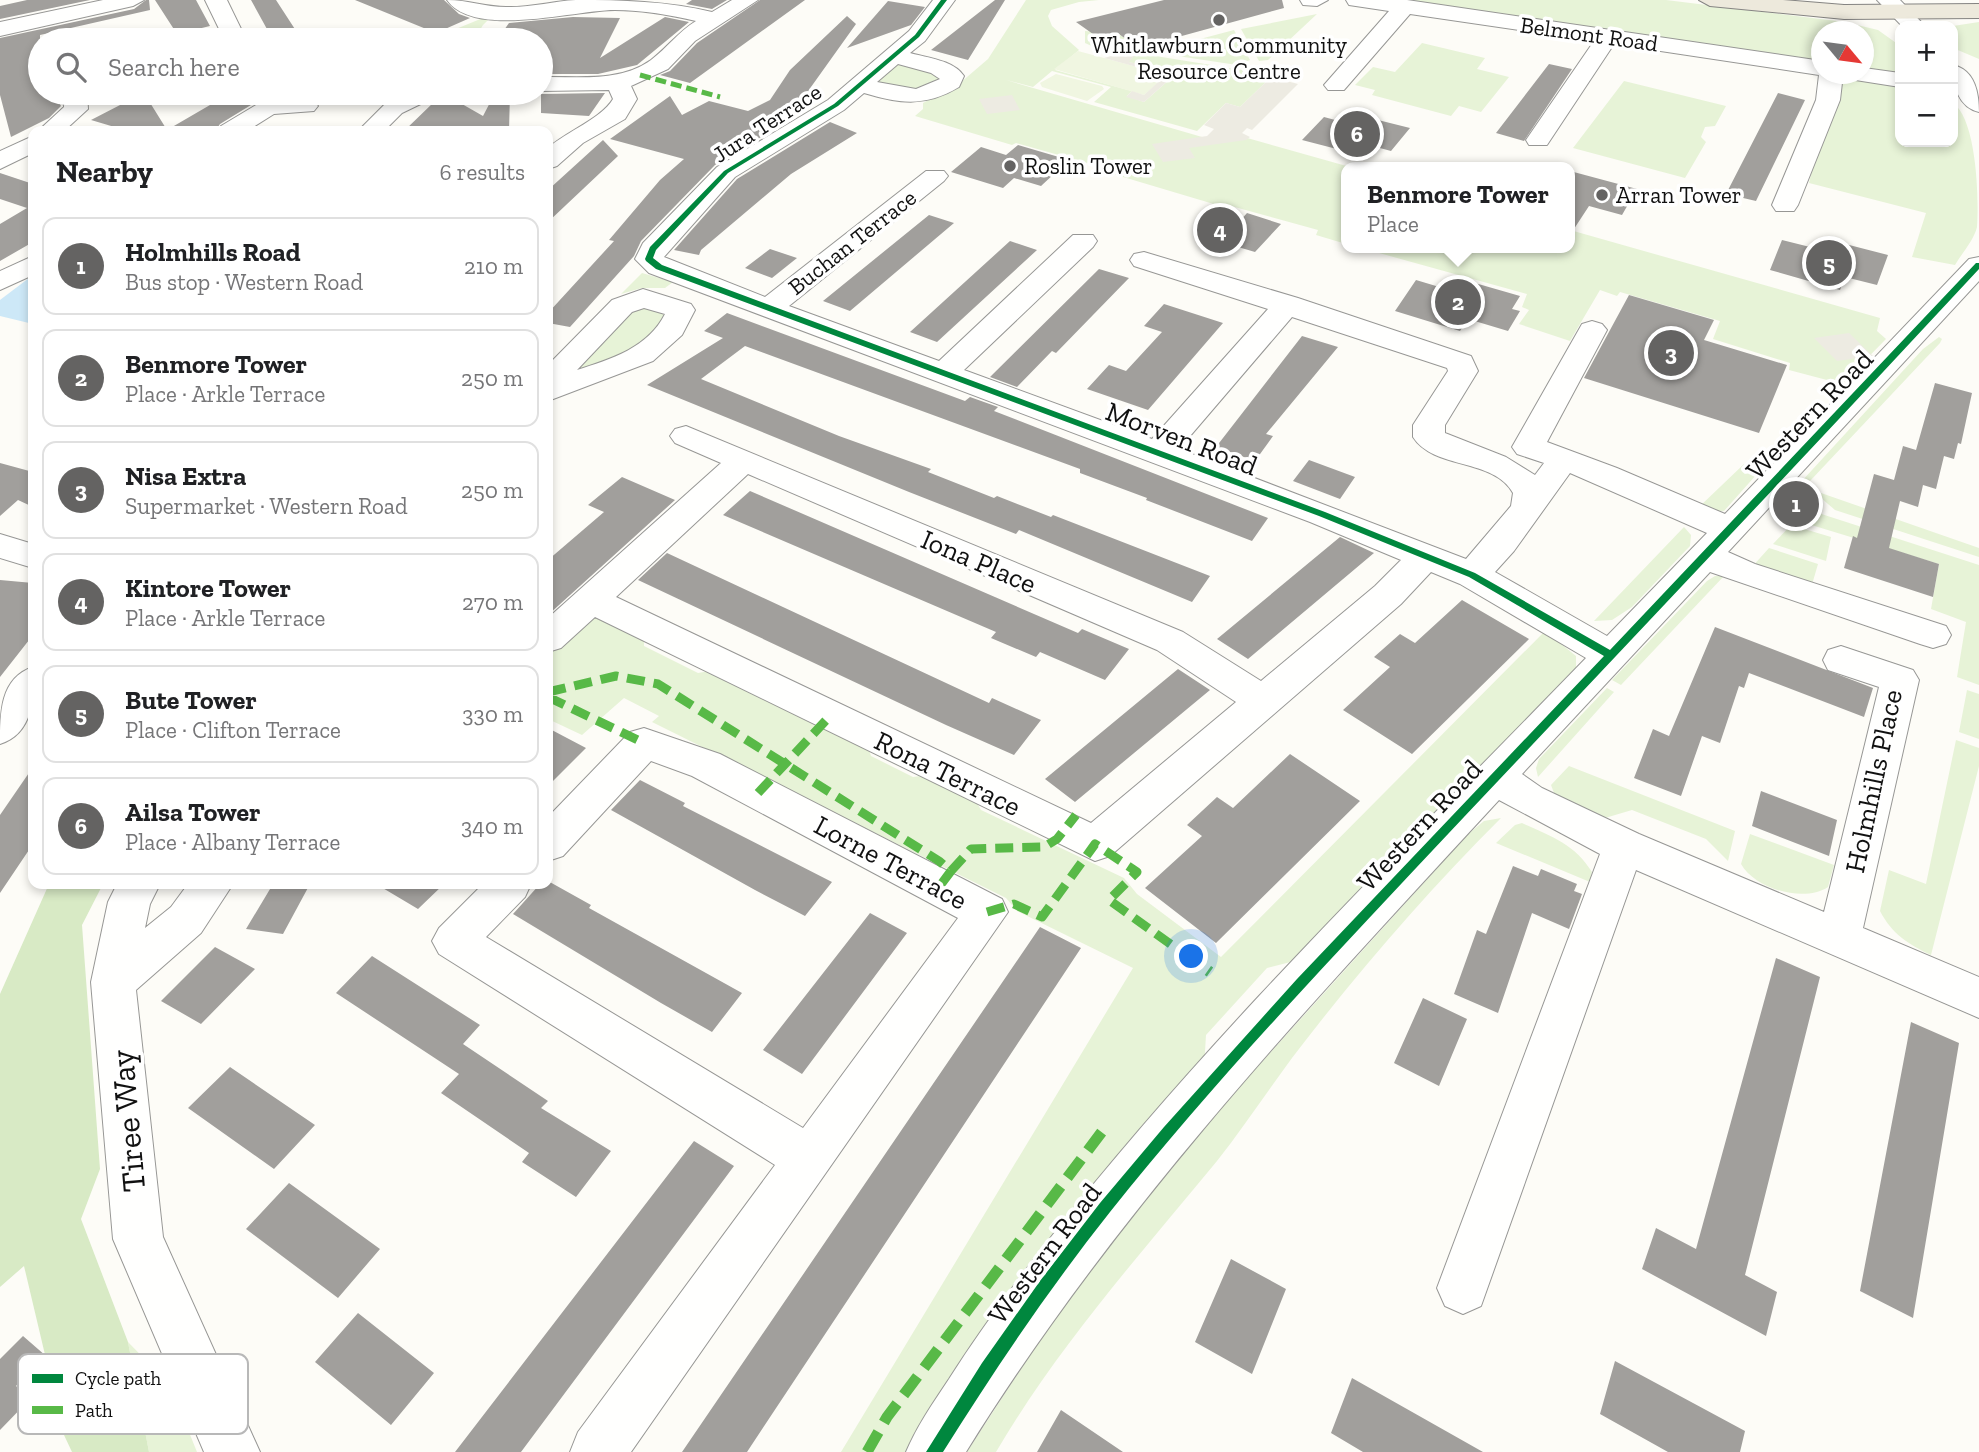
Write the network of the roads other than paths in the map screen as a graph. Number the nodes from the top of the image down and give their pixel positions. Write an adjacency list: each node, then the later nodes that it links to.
1 (132, 0): 15 (street)
2 (216, 0): 14 (street)
3 (458, 0): 13 (street)
4 (747, 0): 13 (street)
5 (944, 0): 17 (street, Jura Terrace)
6 (1311, 0): 7 (street)
7 (1317, 0)
8 (1357, 0): 10 (street, Belmont Road)
9 (1710, 0): 12 (main road)
10 (1405, 6): 16 (street, Belmont Road); 27 (street)
11 (1979, 11): 12 (main road)
12 (1901, 17)
13 (713, 19): 23 (street)
14 (230, 28)
15 (0, 29)
16 (1608, 37): 19 (street, Belmont Road); 36 (street)
17 (894, 57): 25 (street, Jura Terrace); 25 (street)
18 (1958, 65): 20 (street)
19 (1811, 66)
20 (1979, 66)
21 (1874, 76): 22 (street)
22 (1895, 79)
23 (618, 83): 24 (street); 38 (street)
24 (553, 84)
25 (859, 84): 47 (street, Jura Terrace)
26 (1830, 84): 42 (street)
27 (1336, 85)
28 (76, 105): 33 (street)
29 (260, 105): 34 (street)
30 (299, 105): 32 (street)
31 (400, 105): 35 (street)
32 (306, 106)
33 (56, 126)
34 (236, 126)
35 (375, 126)
36 (1538, 140)
37 (28, 146): 39 (street)
38 (553, 157)
39 (0, 161): 40 (street)
40 (28, 169)
41 (935, 176): 52 (street, Buchan Terrace)
42 (1785, 205)
43 (1083, 242): 54 (street)
44 (1144, 260): 51 (street)
45 (1979, 265): 62 (street, Western Road)
46 (28, 267): 48 (street)
47 (694, 280): 49 (street, Jura Terrace); 50 (street)
48 (0, 282)
49 (725, 292): 52 (street, Morven Road)
50 (666, 303): 55 (street); 56 (street)
51 (1288, 304): 58 (street); 61 (street)
52 (769, 309): 54 (street, Morven Road)
53 (1592, 330): 59 (street)
54 (944, 373): 58 (street, Morven Road)
55 (553, 378)
56 (553, 390)
57 (686, 436): 60 (street, Iona Place)
58 (1158, 453): 65 (street, Morven Road)
59 (1564, 459): 61 (street); 62 (street)
60 (743, 461): 67 (street); 73 (street, Iona Place)
61 (1528, 508): 66 (street)
62 (1716, 542): 69 (street); 70 (street, Western Road)
63 (0, 546): 64 (street)
64 (28, 554)
65 (1425, 556): 66 (street, Morven Road); 73 (street, Rona Terrace)
66 (1472, 575): 70 (street, Morven Road)
67 (592, 600): 68 (street); 73 (street, Rona Terrace)
68 (553, 635)
69 (1933, 635)
70 (1611, 655): 75 (street, Western Road)
71 (1841, 660): 81 (street, Holmhills Place)
72 (28, 688): 74 (street)
73 (1264, 702)
74 (0, 729)
75 (1496, 777): 77 (street); 90 (street, Western Road)
76 (553, 839): 84 (street, Lorne Terrace)
77 (1623, 846): 81 (street); 85 (street)
78 (136, 889): 82 (street, Tiree Way)
79 (208, 889): 82 (street)
80 (505, 889): 84 (street)
81 (1839, 938): 83 (street)
82 (113, 982): 86 (street, Tiree Way)
83 (1979, 998)
84 (809, 1158): 89 (street, Lorne Terrace)
85 (1463, 1288)
86 (189, 1354)
87 (224, 1434): 88 (street, Tiree Way)
88 (232, 1452)
89 (598, 1452)
90 (934, 1452)

